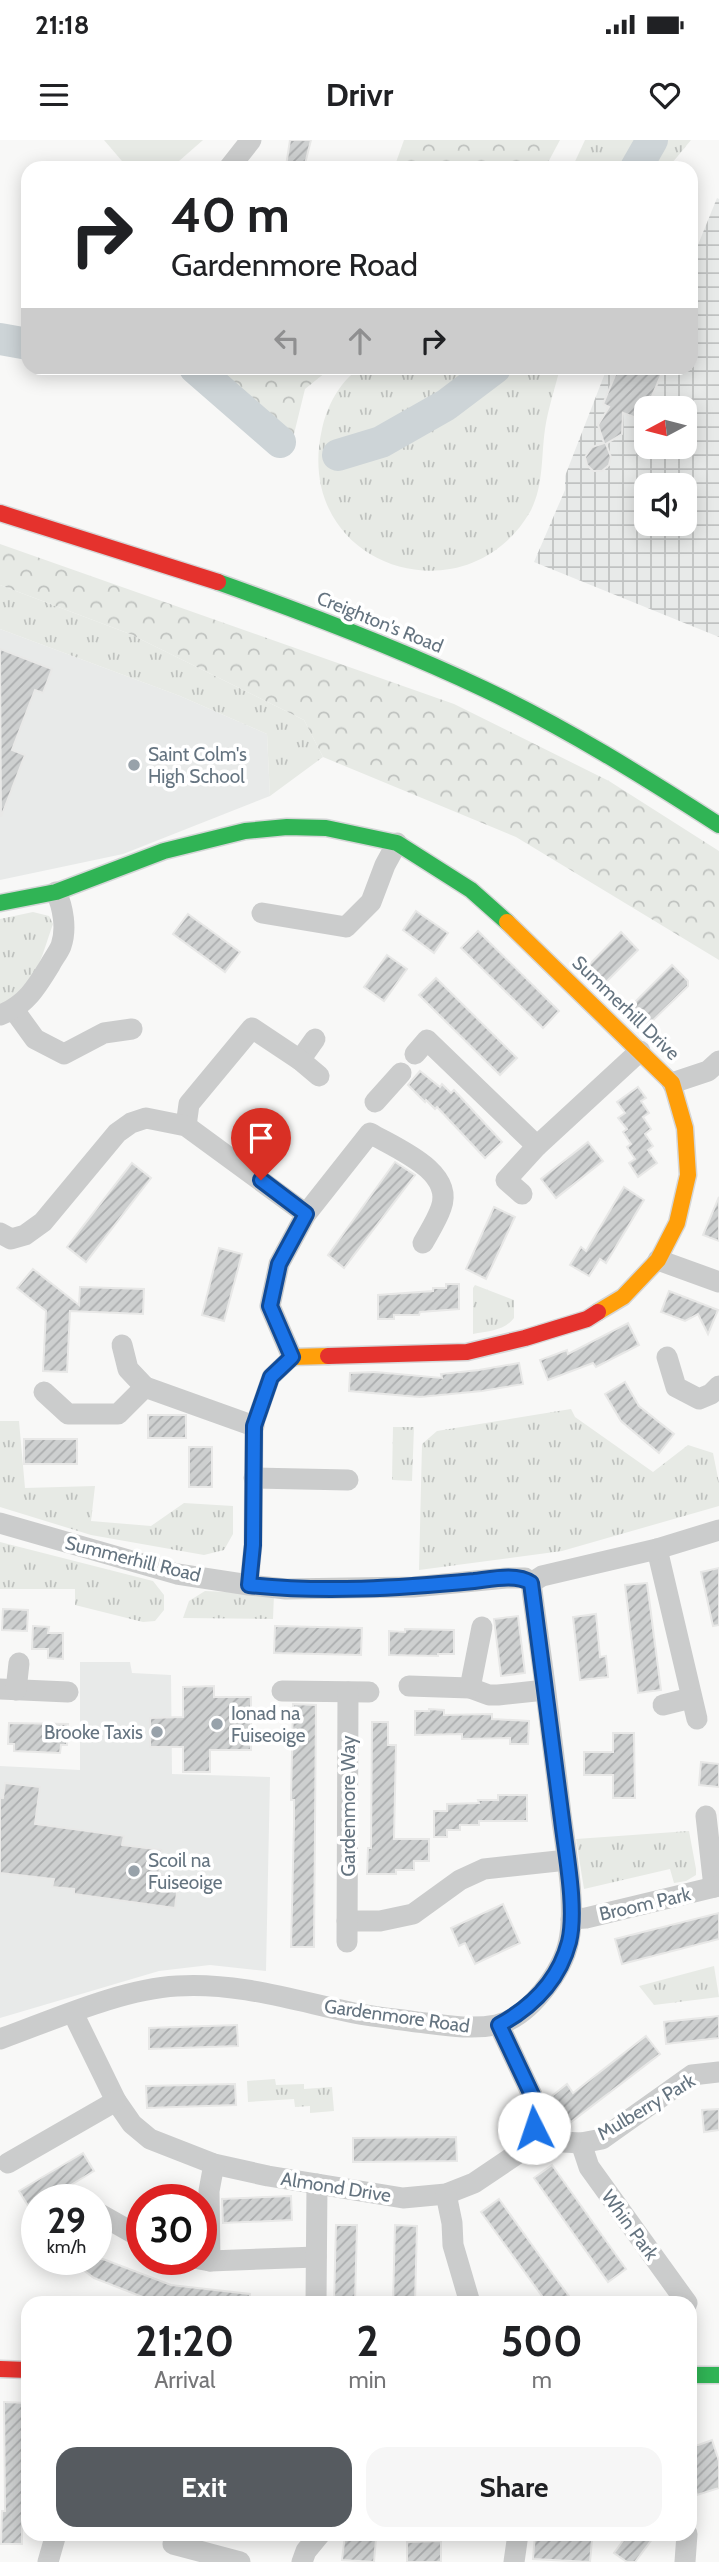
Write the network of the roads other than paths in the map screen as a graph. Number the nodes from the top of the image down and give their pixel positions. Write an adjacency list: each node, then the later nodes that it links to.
1 (251, 140): 2 (street)
2 (234, 161)
3 (0, 513): 4 (main road, Creighton's Road)
4 (719, 825)
5 (397, 844): 6 (main road, Summerhill Drive); 8 (street); 12 (main road, Summerhill Drive)
6 (56, 892): 7 (main road, Summerhill Drive); 9 (street)
7 (0, 903)
8 (262, 913)
9 (7, 1012): 10 (street)
10 (132, 1029)
11 (315, 1039): 14 (street)
12 (639, 1051): 18 (main road, Summerhill Drive); 21 (street)
13 (415, 1054): 21 (street)
14 (299, 1060): 17 (street); 20 (street)
15 (719, 1061): 18 (street)
16 (401, 1073): 19 (street)
17 (319, 1076)
18 (672, 1083): 26 (main road, Summerhill Drive)
19 (375, 1102)
20 (186, 1126): 23 (street); 24 (street)
21 (537, 1146): 22 (street)
22 (522, 1194)
23 (306, 1214): 25 (street); 29 (street)
24 (0, 1233)
25 (423, 1243)
26 (658, 1260): 27 (street); 29 (main road, Summerhill Drive)
27 (719, 1282)
28 (122, 1345): 32 (street)
29 (292, 1357): 34 (main road)
30 (667, 1357): 31 (street)
31 (719, 1386)
32 (145, 1387): 33 (street); 34 (street)
33 (44, 1392)
34 (254, 1426): 35 (main road)
35 (254, 1478): 36 (street); 41 (main road)
36 (348, 1480)
37 (0, 1523): 41 (street, Summerhill Road)
38 (719, 1530): 39 (street, Summerhill Road)
39 (657, 1549): 40 (street, Summerhill Road); 50 (street)
40 (531, 1583): 41 (street, Summerhill Road); 47 (street, Gardenmore Road)
41 (249, 1585)
42 (482, 1627): 45 (street)
43 (19, 1662): 46 (street)
44 (409, 1686): 45 (street)
45 (470, 1688): 47 (street)
46 (8, 1690): 49 (street)
47 (545, 1690): 52 (street, Gardenmore Road)
48 (282, 1691): 52 (street, Gardenmore Way)
49 (68, 1692)
50 (663, 1705)
51 (711, 1826): 53 (street)
52 (567, 1860): 54 (street, Gardenmore Road)
53 (716, 1887): 54 (street, Broom Park)
54 (571, 1919): 56 (street, Gardenmore Road)
55 (74, 2013): 56 (street, Gardenmore Road); 57 (street, Gardenmore Road); 59 (street, Almond Drive)
56 (499, 2025): 60 (street)
57 (0, 2039)
58 (719, 2072): 61 (street, Mulberry Park)
59 (116, 2101): 62 (street); 63 (street, Almond Drive)
60 (534, 2128): 61 (street, Mulberry Park); 66 (street, Almond Drive)
61 (581, 2143): 71 (street, Whin Park)
62 (8, 2164)
63 (214, 2164): 64 (street); 65 (street, Almond Drive)
64 (210, 2184)
65 (317, 2184): 66 (street, Almond Drive); 67 (street)
66 (446, 2194): 70 (street)
67 (310, 2258): 68 (street); 69 (street)
68 (217, 2260)
69 (315, 2296)
70 (468, 2296)
71 (682, 2296)
72 (0, 2369): 73 (main road)
73 (21, 2370)
74 (697, 2375): 75 (main road)
75 (719, 2375)
76 (54, 2541): 81 (street)
77 (314, 2541): 83 (street)
78 (517, 2541): 84 (street)
79 (686, 2541): 85 (street)
80 (172, 2547): 82 (street)
81 (48, 2562)
82 (240, 2562)
83 (302, 2562)
84 (514, 2562)
85 (684, 2562)

